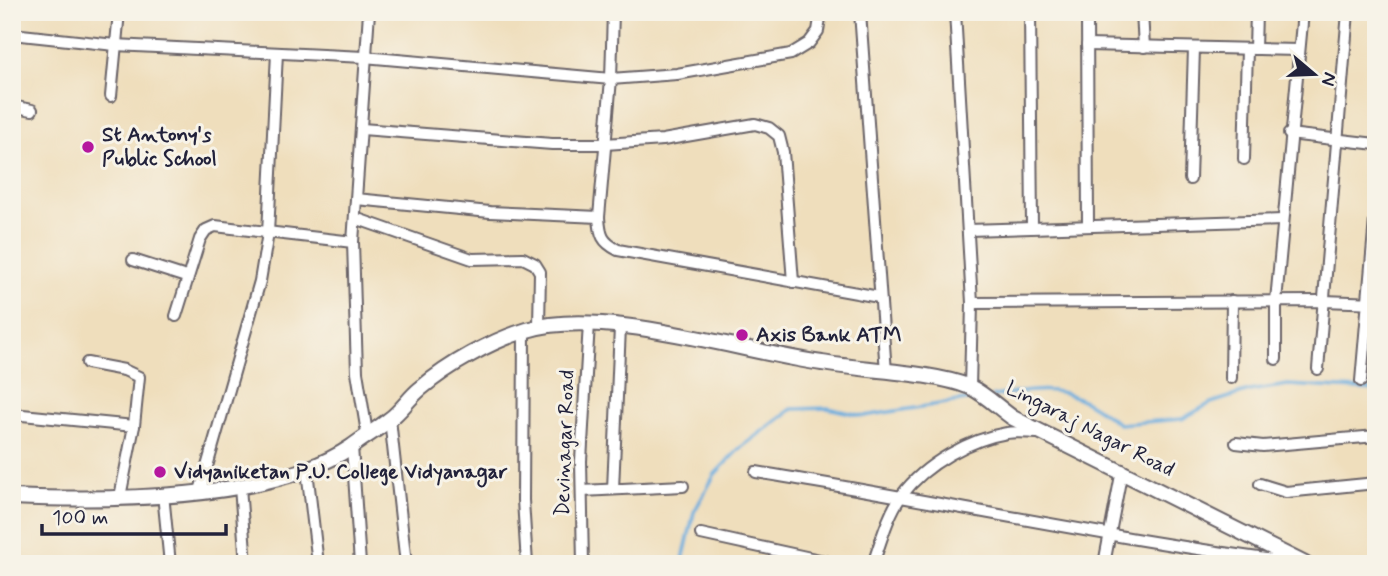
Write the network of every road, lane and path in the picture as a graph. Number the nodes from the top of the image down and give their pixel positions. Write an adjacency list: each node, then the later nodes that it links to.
1 (119, 12): 14 (street)
2 (369, 12): 21 (street)
3 (612, 12): 22 (street)
4 (821, 12): 22 (street)
5 (860, 12): 46 (street)
6 (955, 12): 40 (street)
7 (1030, 12): 39 (street)
8 (1087, 12): 15 (street)
9 (1142, 12): 16 (street)
10 (1256, 12): 18 (street)
11 (1303, 12): 19 (street)
12 (1348, 12): 28 (street)
13 (12, 34): 14 (street)
14 (116, 45): 20 (street); 23 (street)
15 (1087, 46): 16 (street); 38 (street)
16 (1144, 47): 17 (street)
17 (1194, 48): 18 (street); 32 (street)
18 (1251, 49): 19 (street); 31 (street)
19 (1299, 50): 27 (street)
20 (277, 54): 21 (street); 41 (street)
21 (364, 57): 22 (street); 26 (street)
22 (611, 79): 29 (street)
23 (111, 96)
24 (12, 106): 25 (street)
25 (32, 110)
26 (362, 129): 29 (street); 33 (street)
27 (1289, 134): 28 (street); 37 (street)
28 (1336, 139): 30 (street); 49 (street)
29 (605, 144): 35 (street); 45 (street)
30 (1376, 144)
31 (1244, 159)
32 (1190, 179)
33 (356, 199): 35 (street); 36 (street)
34 (1376, 208): 51 (street)
35 (599, 217): 45 (street)
36 (355, 218): 42 (street); 54 (street)
37 (1282, 220): 38 (street); 48 (street)
38 (1088, 226): 39 (street)
39 (1032, 228): 40 (street)
40 (968, 230): 50 (street)
41 (268, 233): 42 (street); 44 (street); 80 (street)
42 (353, 242): 67 (street)
43 (133, 260): 44 (street)
44 (186, 277): 52 (street)
45 (793, 282): 46 (street)
46 (879, 297): 60 (street)
47 (1232, 301): 48 (street); 50 (street); 61 (street)
48 (1276, 301): 49 (street); 57 (street)
49 (1324, 301): 51 (street); 59 (street)
50 (972, 303): 63 (street)
51 (1371, 303): 62 (street)
52 (176, 316)
53 (589, 323): 54 (street, Lingaraj Nagar Road); 55 (street, Lingaraj Nagar Road); 81 (street, Devinagar Road)
54 (540, 326): 56 (street, Lingaraj Nagar Road)
55 (620, 327): 60 (street, Lingaraj Nagar Road); 79 (street)
56 (524, 331): 65 (street, Lingaraj Nagar Road); 93 (street)
57 (1276, 359)
58 (87, 363): 66 (street)
59 (1318, 369)
60 (886, 372): 63 (street, Lingaraj Nagar Road)
61 (1231, 378)
62 (1361, 381)
63 (975, 391): 68 (street, Lingaraj Nagar Road)
64 (12, 414): 66 (street)
65 (390, 419): 67 (street, Lingaraj Nagar Road); 92 (street)
66 (134, 426): 85 (street)
67 (367, 433): 71 (street, Lingaraj Nagar Road)
68 (1045, 434): 73 (street, Lingaraj Nagar Road); 84 (street)
69 (1376, 436): 70 (street)
70 (1237, 443)
71 (352, 446): 72 (street, Lingaraj Nagar Road); 91 (street)
72 (307, 470): 77 (street, Lingaraj Nagar Road); 90 (street)
73 (1122, 470): 87 (street); 99 (street, Lingaraj Nagar Road)
74 (756, 472): 84 (street)
75 (1376, 483): 76 (street)
76 (1260, 484)
77 (240, 486): 80 (street, Lingaraj Nagar Road); 89 (street)
78 (683, 486): 79 (street)
79 (613, 489): 81 (street)
80 (200, 491): 82 (street, Lingaraj Nagar Road)
81 (582, 491): 94 (street, Devinagar Road)
82 (163, 494): 85 (street, Lingaraj Nagar Road); 88 (street)
83 (12, 496): 85 (street, Lingaraj Nagar Road)
84 (901, 496): 87 (street); 96 (street)
85 (120, 497)
86 (701, 534): 95 (street)
87 (1109, 536): 97 (street); 98 (street)
88 (170, 564)
89 (246, 564)
90 (318, 564)
91 (360, 564)
92 (406, 564)
93 (527, 564)
94 (583, 564)
95 (838, 564)
96 (873, 564)
97 (1104, 564)
98 (1300, 564)
99 (1305, 564)

